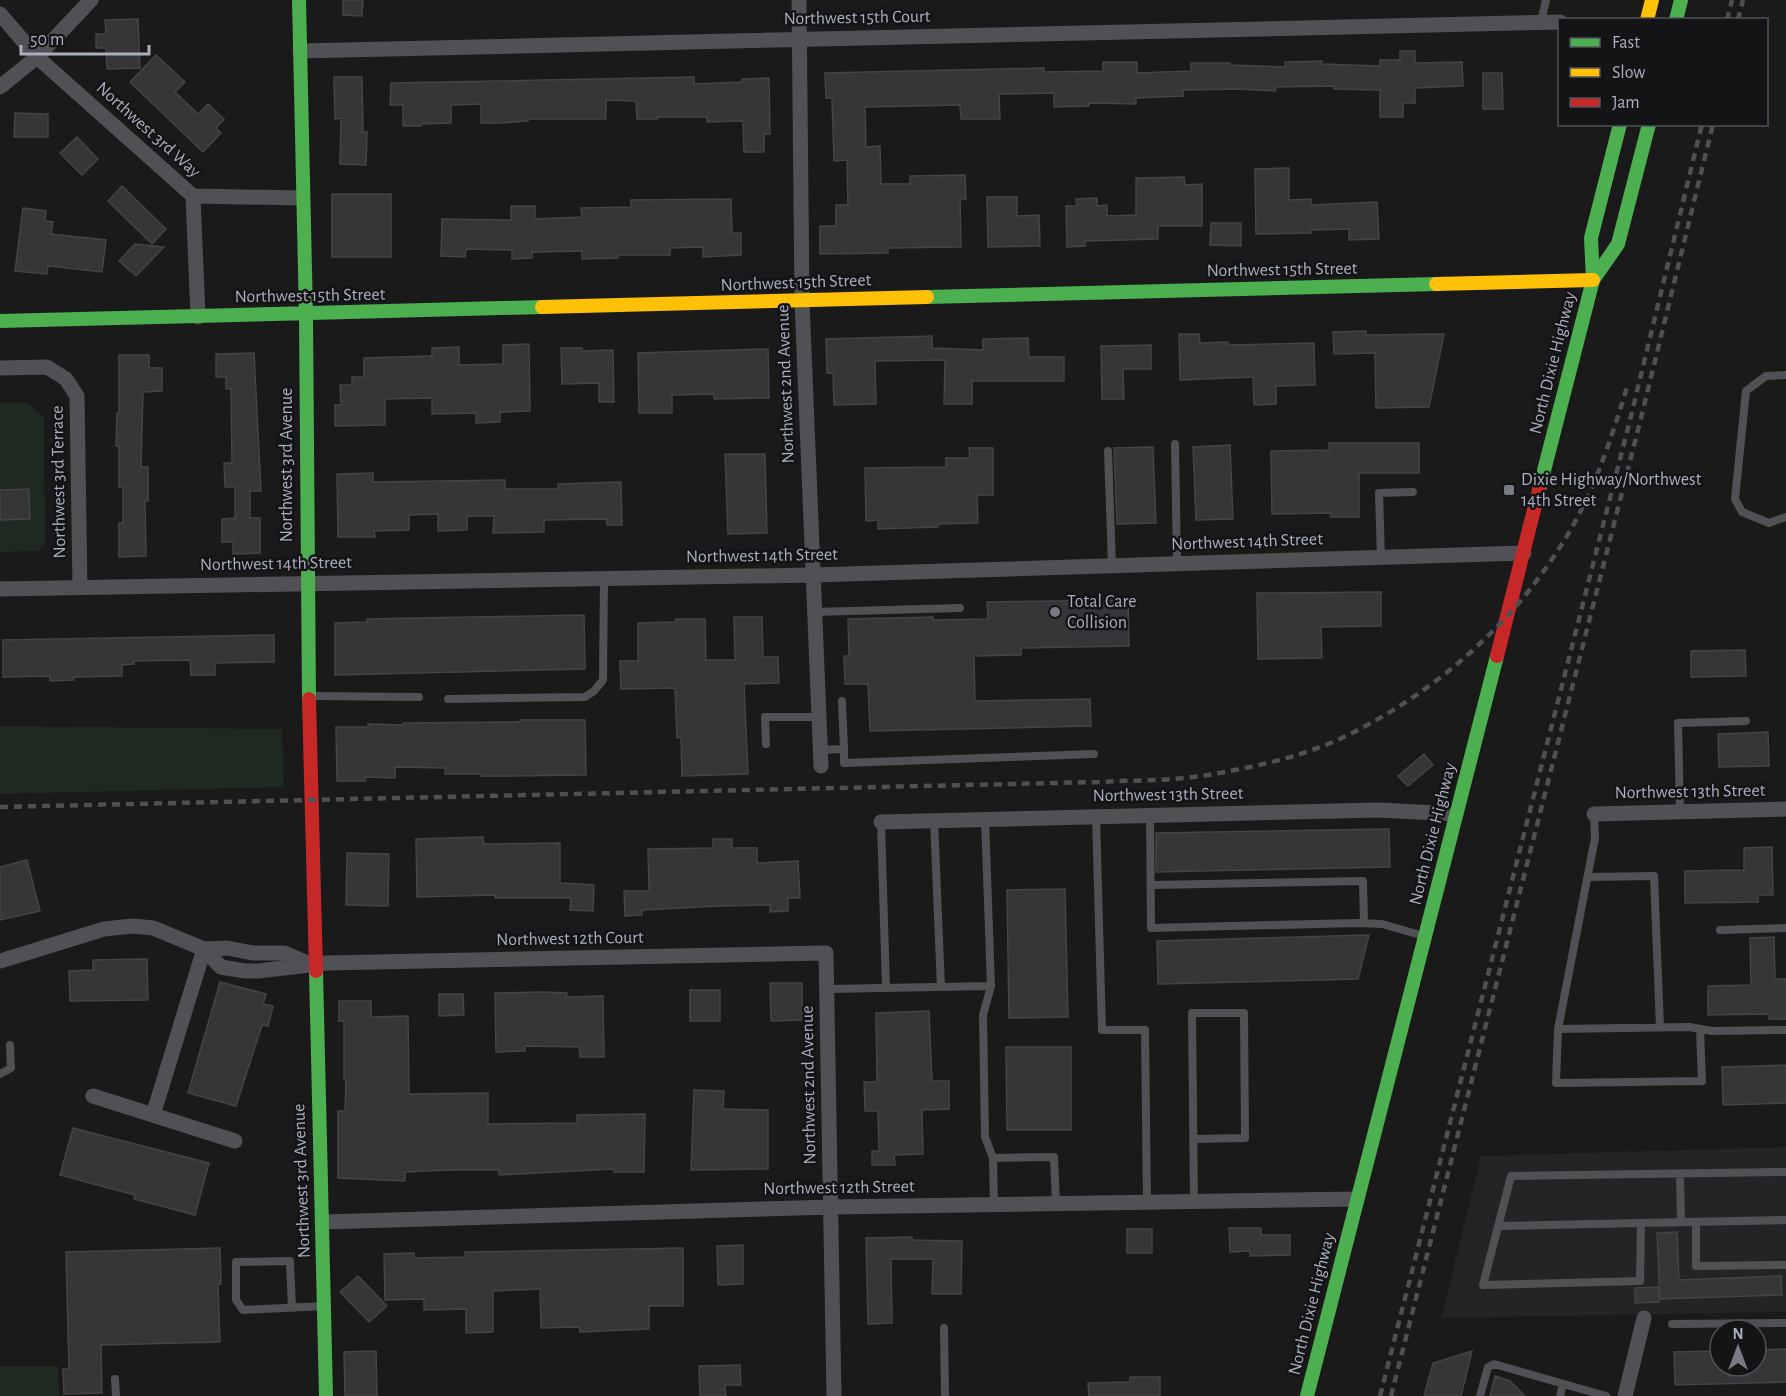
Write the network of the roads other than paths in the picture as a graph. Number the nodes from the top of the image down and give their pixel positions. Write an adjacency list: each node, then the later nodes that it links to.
1 (91, 0): 14 (street)
2 (299, 0): 13 (street, Northwest 3rd Avenue)
3 (799, 0): 12 (street, Northwest 2nd Avenue)
4 (1546, 0): 10 (lane)
5 (1652, 0): 8 (street)
6 (1681, 0): 9 (street)
7 (0, 14): 14 (street, Northwest 3rd Way)
8 (1648, 18)
9 (1676, 18)
10 (1541, 22): 11 (street, Northwest 15th Court); 12 (street, Northwest 15th Court)
11 (1558, 22)
12 (798, 38): 13 (street, Northwest 15th Court); 21 (street, Northwest 2nd Avenue)
13 (300, 51): 19 (street, Northwest 3rd Avenue)
14 (37, 57): 15 (street); 18 (street, Northwest 3rd Way)
15 (0, 87)
16 (1619, 126): 20 (street, North Dixie Highway)
17 (1648, 126): 20 (street, North Dixie Highway)
18 (193, 196): 19 (street, Northwest 3rd Way); 23 (street)
19 (302, 198): 22 (street, Northwest 3rd Avenue)
20 (1593, 280): 21 (street, Northwest 15th Street); 31 (street, North Dixie Highway)
21 (802, 301): 22 (street, Northwest 15th Street); 35 (street, Northwest 2nd Avenue)
22 (306, 315): 23 (street, Northwest 15th Street); 37 (street, Northwest 3rd Avenue)
23 (198, 316): 24 (street, Northwest 15th Street)
24 (0, 321)
25 (0, 368): 38 (street, Northwest 3rd Terrace)
26 (1786, 375): 30 (lane)
27 (1175, 444): 33 (lane)
28 (1108, 451): 34 (lane)
29 (1413, 492): 32 (lane)
30 (1786, 517)
31 (1524, 553): 32 (street, Northwest 14th Street); 54 (street, North Dixie Highway)
32 (1381, 557): 33 (street, Northwest 14th Street)
33 (1177, 563): 34 (street, Northwest 14th Street)
34 (1112, 565): 35 (street, Northwest 14th Street)
35 (813, 574): 36 (street, Northwest 14th Street); 41 (street, Northwest 2nd Avenue)
36 (604, 578): 37 (street, Northwest 14th Street); 44 (lane)
37 (307, 582): 38 (street, Northwest 14th Street); 42 (street, Northwest 3rd Avenue)
38 (80, 587): 39 (street, Northwest 14th Street)
39 (0, 589)
40 (960, 608): 41 (lane)
41 (814, 612): 46 (street, Northwest 2nd Avenue)
42 (309, 696): 43 (lane); 70 (street, Northwest 3rd Avenue)
43 (419, 698)
44 (448, 699)
45 (842, 701): 49 (lane)
46 (819, 717): 48 (lane); 51 (street, Northwest 2nd Avenue)
47 (1746, 721): 53 (lane)
48 (766, 744)
49 (844, 749): 50 (lane); 51 (lane)
50 (1094, 754)
51 (821, 758)
52 (1786, 809): 53 (street, Northwest 13th Street)
53 (1680, 812): 55 (street, Northwest 13th Street)
54 (1456, 814): 56 (street, Northwest 13th Street); 66 (street, North Dixie Highway)
55 (1594, 814): 61 (lane)
56 (1150, 815): 57 (street, Northwest 13th Street); 62 (lane)
57 (1096, 816): 58 (street, Northwest 13th Street); 90 (lane)
58 (985, 819): 59 (street, Northwest 13th Street); 71 (lane)
59 (934, 820): 60 (street, Northwest 13th Street); 72 (lane)
60 (881, 822): 73 (lane)
61 (1588, 877): 75 (lane); 76 (lane)
62 (1151, 885): 63 (lane); 63 (lane)
63 (1364, 923): 66 (lane)
64 (1786, 928): 65 (lane)
65 (1720, 930)
66 (1425, 936): 88 (street, North Dixie Highway)
67 (204, 949): 69 (street); 70 (street); 82 (street)
68 (826, 953): 70 (street, Northwest 12th Court); 74 (street, Northwest 2nd Avenue)
69 (0, 961)
70 (315, 966): 95 (street, Northwest 3rd Avenue)
71 (991, 986): 72 (lane); 85 (lane)
72 (941, 987): 73 (lane)
73 (886, 988): 74 (lane)
74 (827, 989): 93 (street, Northwest 2nd Avenue)
75 (1660, 1027): 76 (lane); 77 (lane)
76 (1558, 1029): 77 (lane)
77 (1700, 1029): 78 (lane)
78 (1786, 1030)
79 (10, 1045): 80 (lane)
80 (0, 1074)
81 (93, 1096): 82 (street)
82 (153, 1115): 84 (street)
83 (1193, 1139): 83 (lane); 89 (lane)
84 (235, 1141)
85 (993, 1158): 91 (lane); 92 (lane)
86 (1786, 1172): 87 (lane)
87 (1680, 1173): 96 (lane); 99 (lane)
88 (1357, 1199): 89 (street, Northwest 12th Street); 113 (street, North Dixie Highway)
89 (1194, 1202): 90 (street, Northwest 12th Street)
90 (1148, 1203): 91 (street, Northwest 12th Street)
91 (1056, 1204): 92 (street, Northwest 12th Street)
92 (994, 1205): 93 (street, Northwest 12th Street)
93 (831, 1207): 95 (street, Northwest 12th Street); 111 (street, Northwest 2nd Avenue)
94 (1786, 1220): 97 (lane)
95 (322, 1222): 101 (street, Northwest 3rd Avenue)
96 (1681, 1222): 97 (lane); 98 (lane)
97 (1696, 1222): 100 (lane)
98 (1641, 1223): 99 (lane); 99 (lane)
99 (1499, 1226)
100 (1786, 1265)
101 (324, 1306): 102 (lane); 110 (street, Northwest 3rd Avenue)
102 (292, 1308): 102 (lane)
103 (1644, 1318): 117 (street)
104 (1786, 1323): 105 (lane)
105 (1672, 1324)
106 (944, 1328): 112 (lane)
107 (116, 1379): 109 (lane)
108 (1563, 1384): 114 (lane); 115 (lane); 116 (lane)
109 (116, 1396)
110 (327, 1396)
111 (834, 1396)
112 (945, 1396)
113 (1307, 1396)
114 (1480, 1396)
115 (1560, 1396)
116 (1606, 1396)
117 (1625, 1396)

